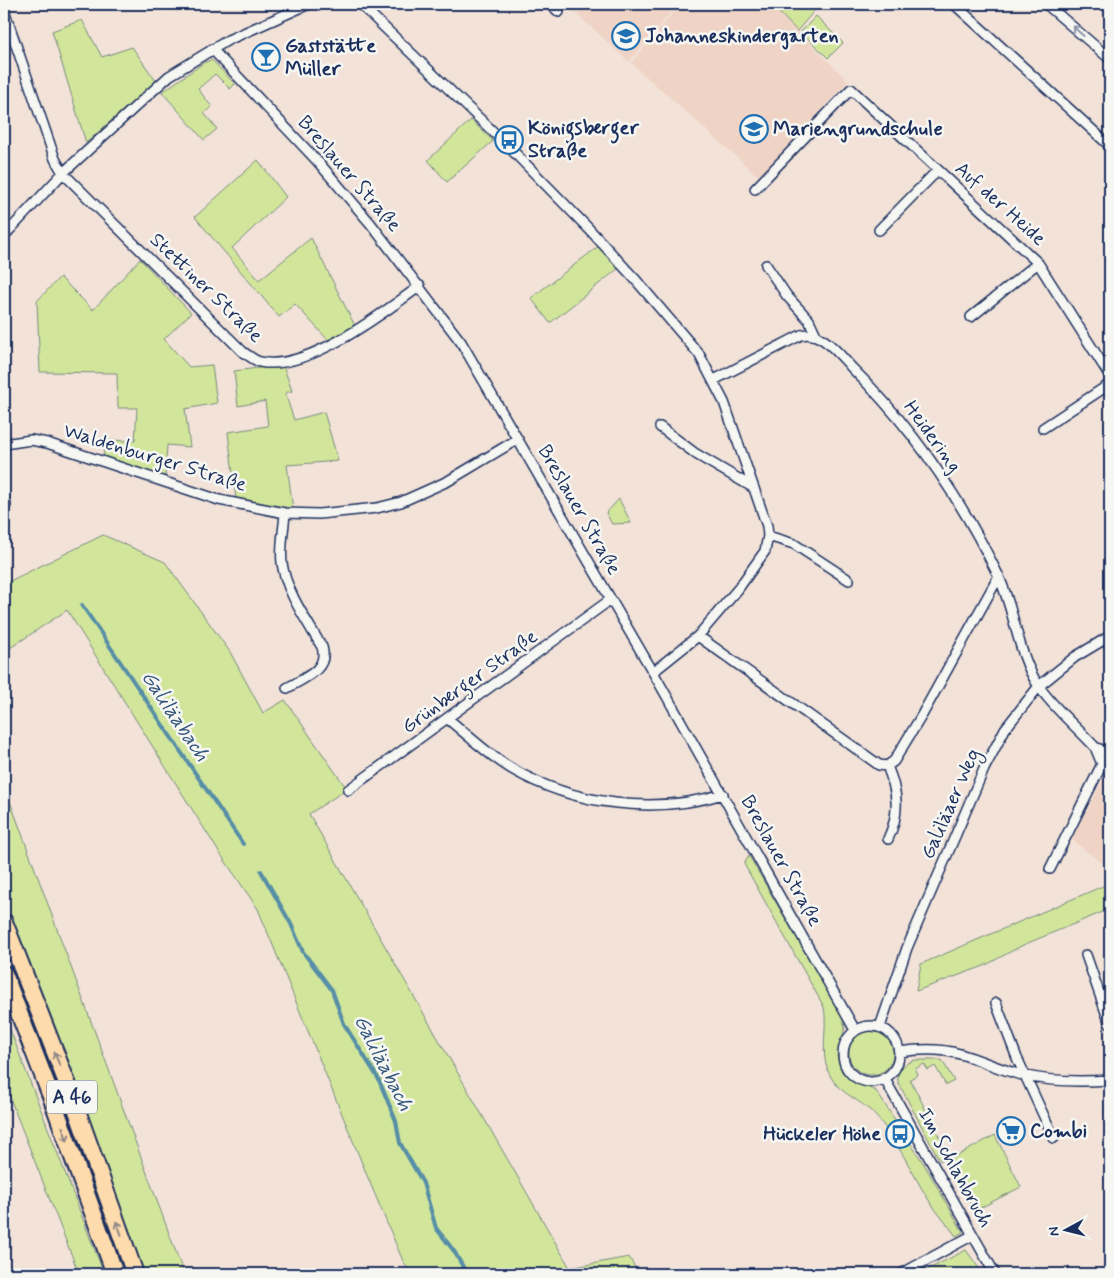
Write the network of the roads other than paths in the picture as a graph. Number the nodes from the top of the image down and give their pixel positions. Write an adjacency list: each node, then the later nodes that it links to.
1 (309, 4): 8 (street)
2 (360, 4): 22 (street)
3 (550, 4): 7 (street)
4 (954, 4): 10 (street)
5 (1046, 4): 9 (street, one-way to 5)
6 (4, 10): 12 (street)
7 (559, 12)
8 (212, 49): 12 (street); 18 (street, Breslauer Straße)
9 (1110, 59)
10 (1110, 146)
11 (938, 170): 13 (street, Auf der Heide); 14 (street, Auf der Heide); 16 (street, Auf der Heide)
12 (63, 173): 15 (street); 18 (street, Stettiner Straße)
13 (755, 189)
14 (879, 230)
15 (4, 236)
16 (1038, 263): 19 (street, Auf der Heide); 21 (street, Auf der Heide)
17 (766, 265): 20 (street, Heidering)
18 (420, 286): 26 (street, Breslauer Straße)
19 (971, 317)
20 (816, 335): 22 (street); 31 (street, Heidering)
21 (1110, 376)
22 (714, 380): 28 (street)
23 (1110, 384): 25 (street)
24 (660, 427): 28 (street)
25 (1043, 428)
26 (518, 438): 29 (street, Waldenburger Straße); 33 (street, Breslauer Straße)
27 (4, 444): 29 (street, Waldenburger Straße)
28 (754, 488): 30 (street)
29 (285, 513): 38 (street)
30 (768, 536): 32 (street); 34 (street)
31 (999, 576): 37 (street, Heidering); 42 (street)
32 (849, 580)
33 (610, 600): 36 (street, Breslauer Straße); 39 (street, Grünberger Straße)
34 (698, 636): 36 (street); 42 (street)
35 (1110, 636): 37 (street, Galiläaer Weg)
36 (653, 672): 44 (street, Breslauer Straße)
37 (1039, 686): 40 (street, Heidering); 52 (street, Galiläaer Weg)
38 (287, 688)
39 (448, 719): 43 (street, Grünberger Straße); 44 (street)
40 (1095, 747): 41 (street); 46 (street)
41 (1110, 750)
42 (887, 766): 45 (street)
43 (348, 790)
44 (723, 794): 53 (street, Breslauer Straße)
45 (888, 838)
46 (1050, 869)
47 (4, 922): 61 (highway, A 46, one-way to 47)
48 (1086, 955): 51 (street)
49 (4, 974): 60 (highway, A 46, one-way to 60)
50 (996, 1003): 55 (street)
51 (1110, 1024)
52 (880, 1027): 53 (street); 54 (street)
53 (855, 1030): 56 (street)
54 (899, 1052): 55 (street); 56 (street)
55 (1025, 1076): 57 (street); 58 (street)
56 (884, 1078): 59 (street, Im Schlahbruch)
57 (1110, 1080)
58 (1054, 1138)
59 (973, 1235): 62 (street); 63 (street, Im Schlahbruch)
60 (115, 1274)
61 (135, 1274)
62 (901, 1274)
63 (995, 1274)

